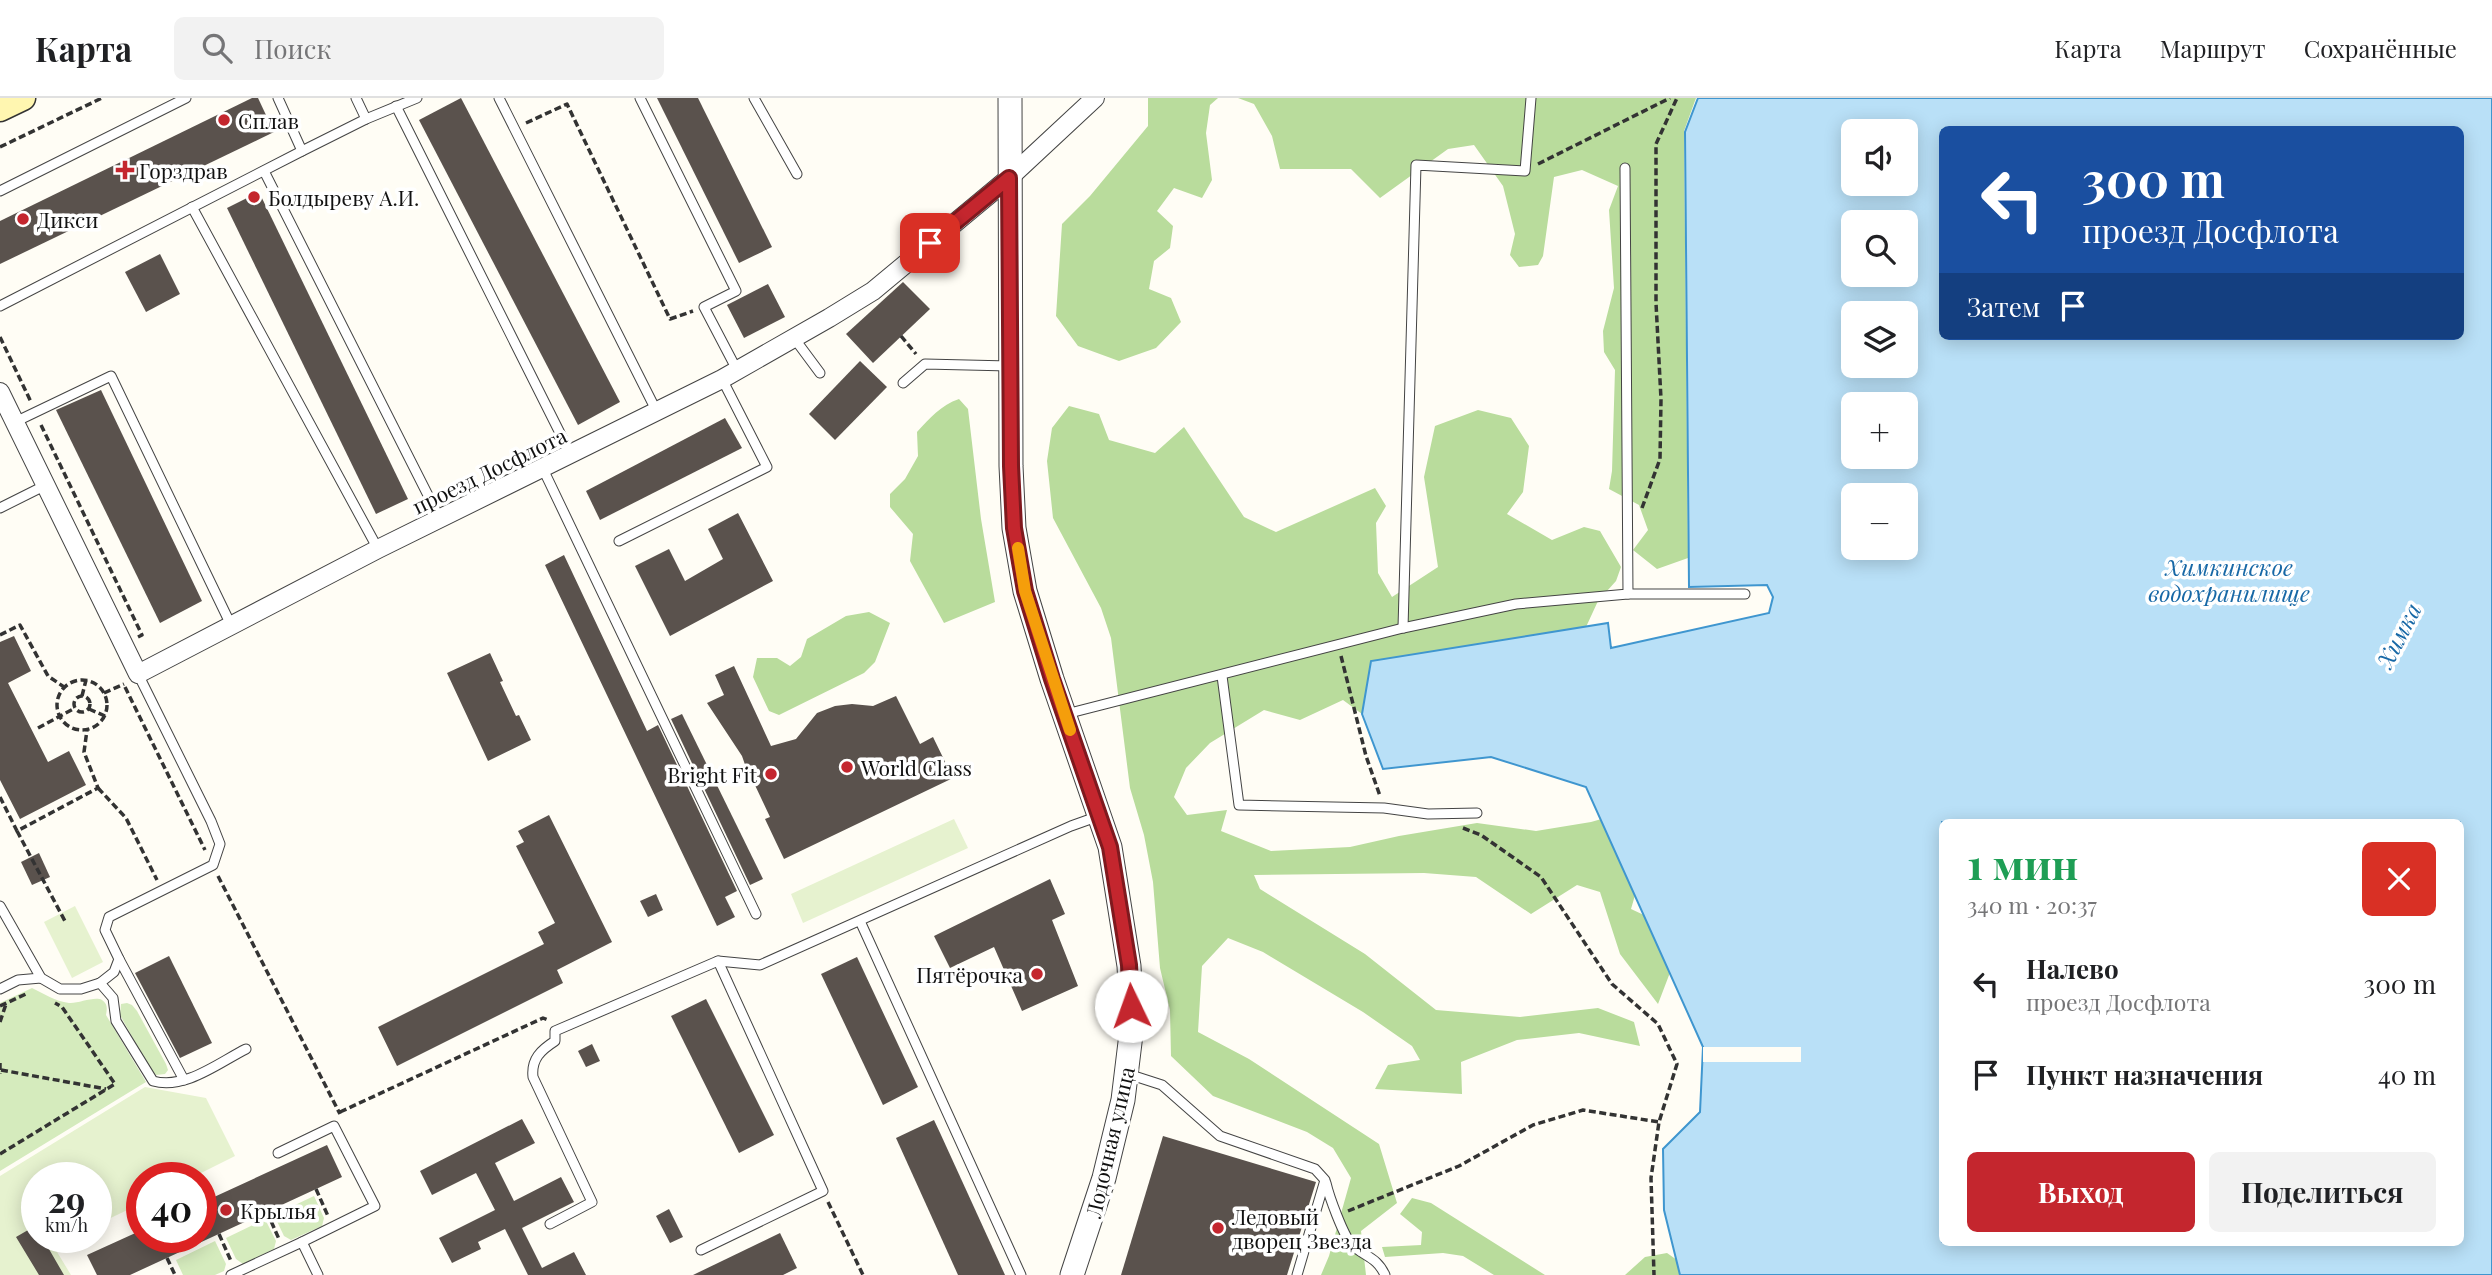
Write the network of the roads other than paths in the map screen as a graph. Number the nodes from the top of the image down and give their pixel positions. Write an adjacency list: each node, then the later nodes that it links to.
1 (23, 98): 13 (main road)
2 (186, 98): 20 (lane)
3 (278, 98): 15 (lane)
4 (356, 98): 14 (lane)
5 (417, 98): 12 (lane)
6 (499, 98): 29 (lane)
7 (640, 98): 26 (lane)
8 (754, 98): 18 (lane)
9 (1010, 98): 19 (street, Лодочная улица)
10 (1096, 98): 19 (street, проезд Досфлота)
11 (1531, 98): 41 (lane)
12 (396, 106): 14 (lane); 31 (lane)
13 (0, 109)
14 (366, 119): 15 (lane)
15 (303, 151): 17 (lane)
16 (1625, 168): 38 (lane)
17 (264, 171): 21 (lane); 35 (lane)
18 (797, 174)
19 (1009, 178): 23 (street, проезд Досфлота); 24 (street, Лодочная улица)
20 (0, 191)
21 (192, 207): 22 (lane); 37 (lane)
22 (0, 306)
23 (794, 338): 25 (lane); 26 (street, проезд Досфлота)
24 (1010, 366): 27 (lane); 44 (street, Лодочная улица)
25 (820, 373)
26 (730, 375): 29 (street, проезд Досфлота); 36 (lane)
27 (903, 383)
28 (0, 392): 30 (street)
29 (657, 412): 31 (street, проезд Досфлота)
30 (8, 414): 33 (street); 40 (lane)
31 (571, 455): 32 (street, проезд Досфлота)
32 (543, 469): 35 (street, проезд Досфлота); 48 (lane)
33 (46, 485): 34 (lane); 43 (street)
34 (0, 508)
35 (440, 519): 37 (street, проезд Досфлота)
36 (619, 541)
37 (378, 549): 40 (street, проезд Досфлота)
38 (1628, 594): 39 (lane); 41 (lane)
39 (1745, 594)
40 (231, 625): 43 (street, проезд Досфлота)
41 (1403, 628): 42 (lane)
42 (1222, 676): 44 (lane); 45 (lane)
43 (131, 679): 50 (lane)
44 (1064, 715): 46 (street, Лодочная улица)
45 (1477, 813)
46 (1101, 816): 49 (lane); 56 (street, Лодочная улица)
47 (0, 906): 52 (lane)
48 (756, 915)
49 (860, 921): 51 (lane); 65 (lane)
50 (119, 959): 53 (lane); 57 (lane)
51 (718, 961): 60 (lane); 62 (lane)
52 (41, 978): 53 (lane); 54 (lane)
53 (100, 984): 57 (lane)
54 (0, 989)
55 (246, 1049): 57 (lane)
56 (1128, 1074): 59 (lane); 66 (street, Лодочная улица)
57 (184, 1080)
58 (278, 1153): 61 (lane)
59 (1325, 1180): 67 (lane); 68 (lane)
60 (550, 1224)
61 (302, 1242): 63 (lane); 64 (lane)
62 (701, 1250)
63 (234, 1274)
64 (318, 1275)
65 (1021, 1275)
66 (1072, 1275)
67 (1297, 1275)
68 (1385, 1275)

